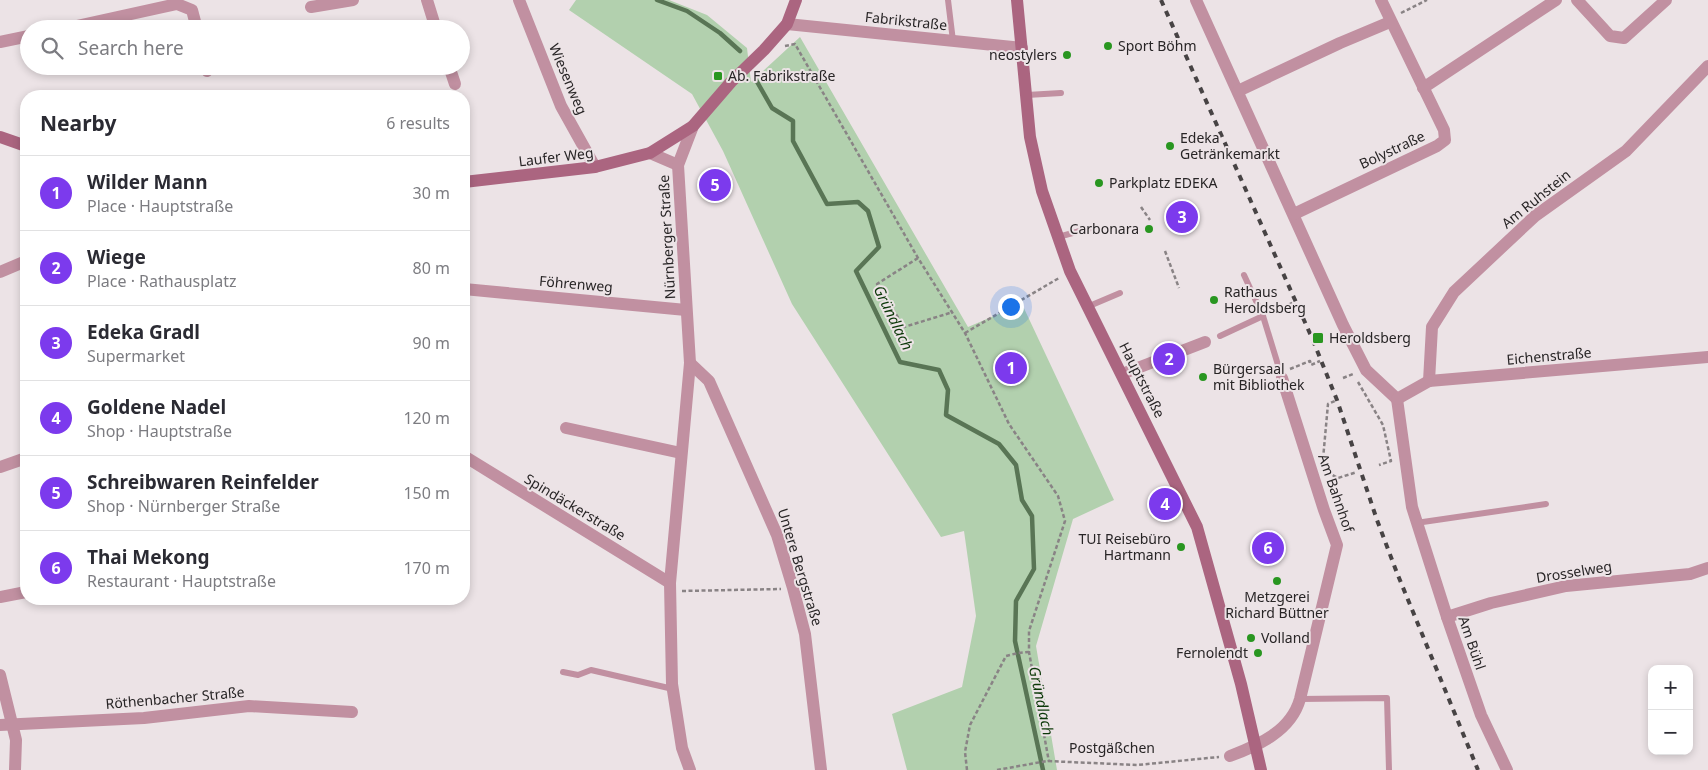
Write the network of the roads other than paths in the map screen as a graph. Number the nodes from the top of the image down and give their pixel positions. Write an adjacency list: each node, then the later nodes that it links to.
1 (353, 0): 12 (street)
2 (427, 0): 15 (street)
3 (519, 0): 34 (street, Wiesenweg)
4 (796, 0): 17 (street, Nürnberger Straße)
5 (948, 0): 19 (lane)
6 (1017, 0): 21 (street, Hauptstraße)
7 (1196, 0): 26 (street)
8 (1381, 0): 16 (street, Bolystraße)
9 (1556, 0): 25 (street)
10 (1577, 0): 11 (street)
11 (1666, 0)
12 (311, 7)
13 (104, 20): 14 (street)
14 (195, 20)
15 (433, 20)
16 (1390, 22): 25 (street, Bolystraße); 26 (street)
17 (787, 24): 19 (street, Fabrikstraße); 29 (street, Nürnberger Straße)
18 (20, 38): 20 (street)
19 (953, 41): 21 (street, Fabrikstraße)
20 (0, 42)
21 (1022, 48): 28 (street, Hauptstraße)
22 (1708, 66): 53 (street, Am Ruhstein)
23 (452, 75): 24 (street)
24 (455, 84)
25 (1423, 88): 36 (street, Bolystraße)
26 (1238, 91): 36 (street)
27 (1061, 93): 28 (lane)
28 (1027, 95): 38 (street, Hauptstraße)
29 (694, 126): 32 (street, Laufer Weg); 33 (street, Nürnberger Straße)
30 (0, 137): 31 (street)
31 (20, 144)
32 (650, 153): 33 (street); 34 (street, Laufer Weg)
33 (678, 164): 45 (street, Nürnberger Straße)
34 (595, 168): 35 (street, Laufer Weg)
35 (470, 182)
36 (1294, 214): 54 (street)
37 (1091, 228): 38 (lane)
38 (1058, 237): 44 (street, Hauptstraße)
39 (20, 264): 40 (street)
40 (0, 272)
41 (1244, 274): 46 (lane)
42 (470, 290): 45 (street, Föhrenweg)
43 (1120, 293): 44 (lane)
44 (1087, 307): 51 (street, Hauptstraße)
45 (686, 310): 50 (street, Nürnberger Straße)
46 (1263, 316): 47 (lane); 52 (lane)
47 (1220, 336)
48 (1205, 342): 51 (street)
49 (1708, 356): 53 (street, Eichenstraße)
50 (690, 363): 56 (street, Nürnberger Straße); 80 (street, Untere Bergstraße)
51 (1122, 374): 76 (street, Hauptstraße)
52 (1281, 375): 72 (street, Am Bahnhof)
53 (1430, 382): 54 (street, Eichenstraße)
54 (1397, 399): 63 (street, Am Bühl)
55 (566, 428): 56 (street)
56 (681, 453): 65 (street, Nürnberger Straße)
57 (20, 460): 59 (street)
58 (470, 460): 61 (street, Spindäckerstraße)
59 (0, 467)
60 (470, 469): 61 (street)
61 (482, 469): 65 (street, Spindäckerstraße)
62 (1546, 504): 63 (lane)
63 (1416, 522): 68 (street, Am Bühl)
64 (1708, 568): 68 (street, Drosselweg)
65 (670, 587): 71 (street, Nürnberger Straße)
66 (20, 593): 67 (street)
67 (0, 597)
68 (1447, 617): 83 (street, Am Bühl)
69 (563, 672): 71 (lane)
70 (0, 675): 74 (street)
71 (673, 689): 79 (street, Nürnberger Straße)
72 (1300, 699): 76 (street, Am Bahnhof); 82 (lane)
73 (352, 712): 74 (street, Röthenbacher Straße)
74 (13, 724): 75 (street, Röthenbacher Straße); 78 (street)
75 (0, 725)
76 (1256, 747): 77 (street); 81 (street, Hauptstraße)
77 (1230, 756)
78 (15, 770)
79 (690, 770)
80 (821, 770)
81 (1261, 770)
82 (1389, 770)
83 (1506, 770)

